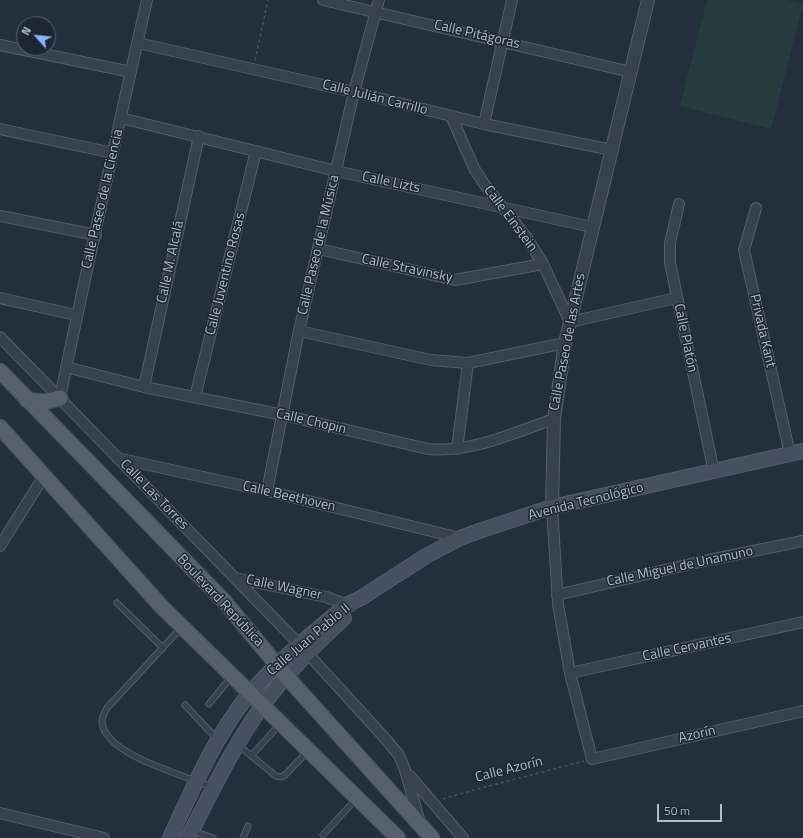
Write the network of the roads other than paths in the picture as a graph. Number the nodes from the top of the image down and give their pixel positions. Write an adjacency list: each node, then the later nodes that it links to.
1 (147, 0): 8 (street, Calle Paseo de la Ciencia)
2 (323, 0): 6 (street, Calle Pitágoras)
3 (379, 0): 6 (street, Calle Paseo de la Música)
4 (512, 0): 7 (street)
5 (648, 0): 11 (street, Calle Paseo de las Artes)
6 (376, 12): 7 (street, Calle Pitágoras); 12 (street, Calle Paseo de la Música)
7 (502, 41): 11 (street, Calle Pitágoras); 15 (street)
8 (138, 43): 10 (street, Calle Paseo de la Ciencia); 12 (street, Calle Julián Carrillo)
9 (0, 45): 10 (street)
10 (130, 72): 14 (street, Calle Paseo de la Ciencia)
11 (631, 72): 18 (street, Calle Paseo de las Artes)
12 (354, 92): 13 (street, Calle Julián Carrillo); 21 (street, Calle Paseo de la Música)
13 (451, 116): 15 (street, Calle Julián Carrillo); 23 (street, Calle Einstein)
14 (121, 118): 17 (street, Calle Lizts); 20 (street, Calle Paseo de la Ciencia)
15 (484, 124): 18 (street, Calle Julián Carrillo)
16 (0, 129): 20 (street)
17 (199, 136): 19 (street, Calle Lizts); 40 (street, Calle M. Alcalá)
18 (612, 150): 26 (street, Calle Paseo de las Artes)
19 (256, 151): 21 (street, Calle Lizts); 41 (street, Calle Juventino Rosas)
20 (113, 153): 27 (street, Calle Paseo de la Ciencia)
21 (336, 171): 23 (street, Calle Lizts); 28 (street, Calle Paseo de la Música)
22 (679, 204): 31 (street, Calle Platón)
23 (504, 207): 26 (street, Calle Lizts); 29 (street, Calle Einstein)
24 (756, 208): 49 (street, Privada Kant)
25 (0, 216): 27 (street)
26 (592, 227): 33 (street, Calle Paseo de las Artes)
27 (96, 235): 32 (street, Calle Paseo de la Ciencia)
28 (319, 249): 29 (street, Calle Stravinsky); 34 (street, Calle Paseo de la Música)
29 (543, 264): 33 (street, Calle Einstein)
30 (0, 298): 32 (street)
31 (676, 298): 33 (street); 51 (street, Calle Platón)
32 (76, 315): 38 (street, Calle Paseo de la Ciencia)
33 (570, 322): 36 (street, Calle Paseo de las Artes)
34 (299, 331): 37 (street); 44 (street, Calle Paseo de la Música)
35 (0, 337): 42 (street, Calle Las Torres)
36 (565, 343): 37 (street); 45 (street, Calle Paseo de las Artes)
37 (468, 363): 48 (street)
38 (66, 367): 40 (street, Calle Chopin); 42 (street, Calle Paseo de la Ciencia)
39 (0, 371): 43 (main road, Boulevard República)
40 (144, 387): 41 (street, Calle Chopin)
41 (196, 397): 44 (street, Calle Chopin)
42 (60, 398): 43 (main road); 47 (main road); 50 (street, Calle Las Torres)
43 (27, 400): 47 (main road, Boulevard República)
44 (282, 415): 48 (street, Calle Chopin); 53 (street, Calle Paseo de la Música)
45 (554, 419): 48 (street, Calle Chopin); 54 (street, Calle Paseo de las Artes)
46 (0, 427): 52 (main road)
47 (55, 427): 66 (main road, Boulevard República)
48 (457, 449)
49 (796, 453): 51 (main road, Avenida Tecnológico)
50 (117, 458): 53 (street, Calle Beethoven); 58 (street, Calle Las Torres)
51 (714, 472): 54 (main road, Avenida Tecnológico)
52 (44, 476): 57 (street); 63 (main road)
53 (267, 491): 55 (street, Calle Beethoven)
54 (552, 507): 55 (main road, Avenida Tecnológico); 59 (street, Calle Paseo de las Artes)
55 (460, 538): 61 (main road, Avenida Tecnológico)
56 (803, 541): 59 (street, Calle Miguel de Unamuno)
57 (0, 546)
58 (235, 578): 61 (street, Calle Wagner); 65 (street, Calle Las Torres)
59 (557, 595): 67 (street, Calle Paseo de las Artes)
60 (116, 603): 64 (lane)
61 (355, 603): 65 (main road, Calle Juan Pablo II)
62 (803, 622): 67 (street, Calle Cervantes)
63 (182, 626): 64 (lane); 68 (main road)
64 (163, 648): 82 (lane)
65 (304, 648): 66 (main road, Calle Juan Pablo II); 69 (main road, Calle Juan Pablo II); 81 (street, Calle Las Torres)
66 (277, 664): 69 (main road, Boulevard República); 70 (main road, Calle Juan Pablo II)
67 (570, 673): 80 (street, Calle Paseo de las Artes)
68 (233, 675): 70 (main road); 71 (lane)
69 (286, 676): 72 (main road, Calle Juan Pablo II); 87 (main road, Boulevard República)
70 (251, 692): 72 (main road); 76 (main road, Calle Juan Pablo II)
71 (209, 704)
72 (263, 704): 75 (main road); 77 (main road, Calle Juan Pablo II)
73 (184, 705): 76 (lane)
74 (803, 711): 80 (street, Azorín)
75 (281, 723): 78 (main road); 79 (lane)
76 (219, 741): 82 (main road, Calle Juan Pablo II)
77 (237, 745): 79 (lane); 83 (main road, Calle Juan Pablo II)
78 (308, 751): 79 (lane); 84 (main road)
79 (251, 756)
80 (592, 759)
81 (405, 770): 87 (street); 97 (street)
82 (197, 781): 83 (lane); 92 (main road, Calle Juan Pablo II)
83 (214, 789): 88 (main road, Calle Juan Pablo II)
84 (357, 798): 89 (lane); 95 (main road)
85 (0, 813): 90 (street)
86 (248, 826): 94 (lane)
87 (421, 827): 96 (main road, Boulevard República)
88 (190, 834): 93 (lane)
89 (323, 835)
90 (88, 836): 91 (street)
91 (101, 838)
92 (170, 838)
93 (213, 838)
94 (243, 838)
95 (398, 838)
96 (432, 838)
97 (463, 838)

